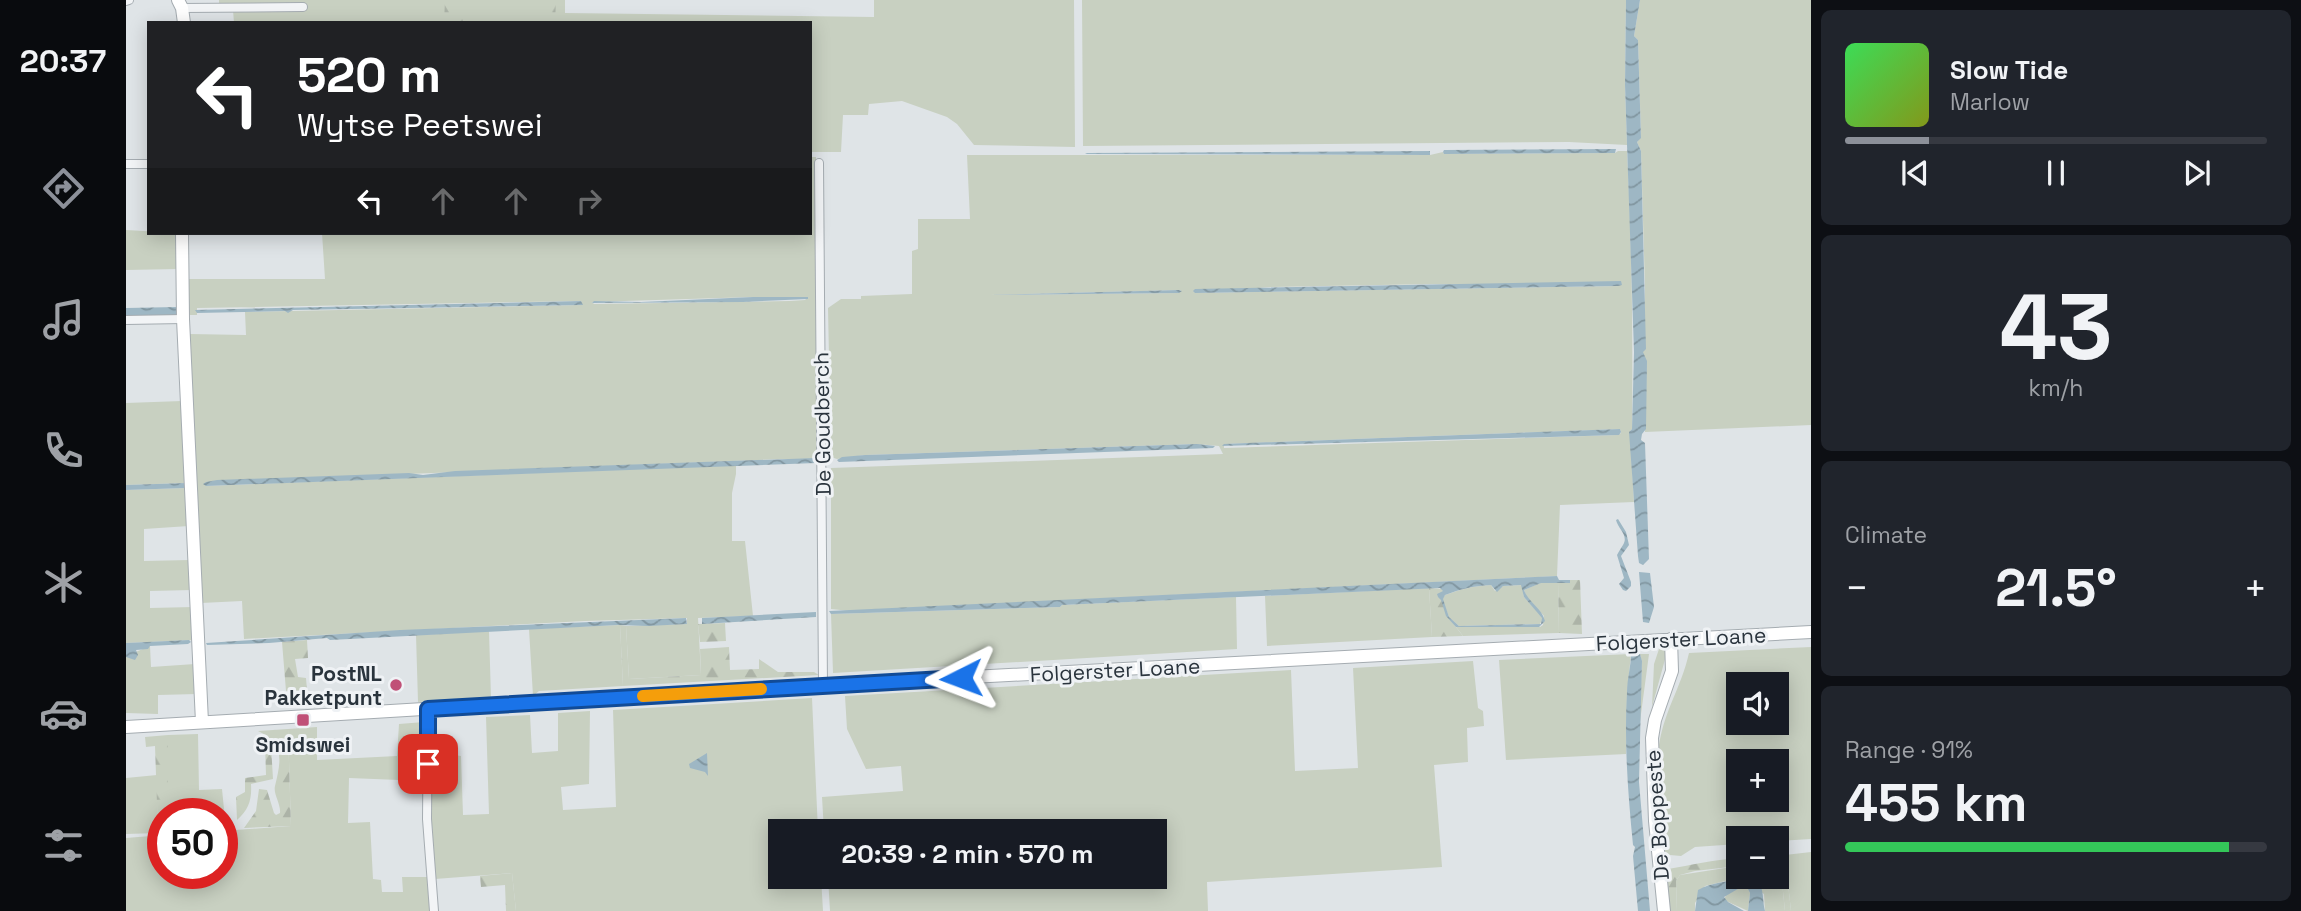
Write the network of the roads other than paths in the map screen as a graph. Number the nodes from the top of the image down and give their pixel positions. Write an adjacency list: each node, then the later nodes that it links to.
1 (180, 4): 2 (street)
2 (303, 7)
3 (820, 163): 11 (street, De Goudberch)
4 (126, 164): 5 (street)
5 (147, 164)
6 (182, 235): 7 (main road)
7 (183, 319): 8 (street); 13 (main road)
8 (126, 320)
9 (1811, 632): 10 (main road, Folgerster Loane)
10 (1671, 639): 11 (main road, Folgerster Loane); 16 (main road, De Boppeste)
11 (823, 685): 12 (main road, Folgerster Loane)
12 (428, 709): 13 (main road, Folgerster Loane); 15 (street)
13 (202, 722): 14 (main road, Folgerster Loane)
14 (126, 727)
15 (434, 911)
16 (1664, 911)

